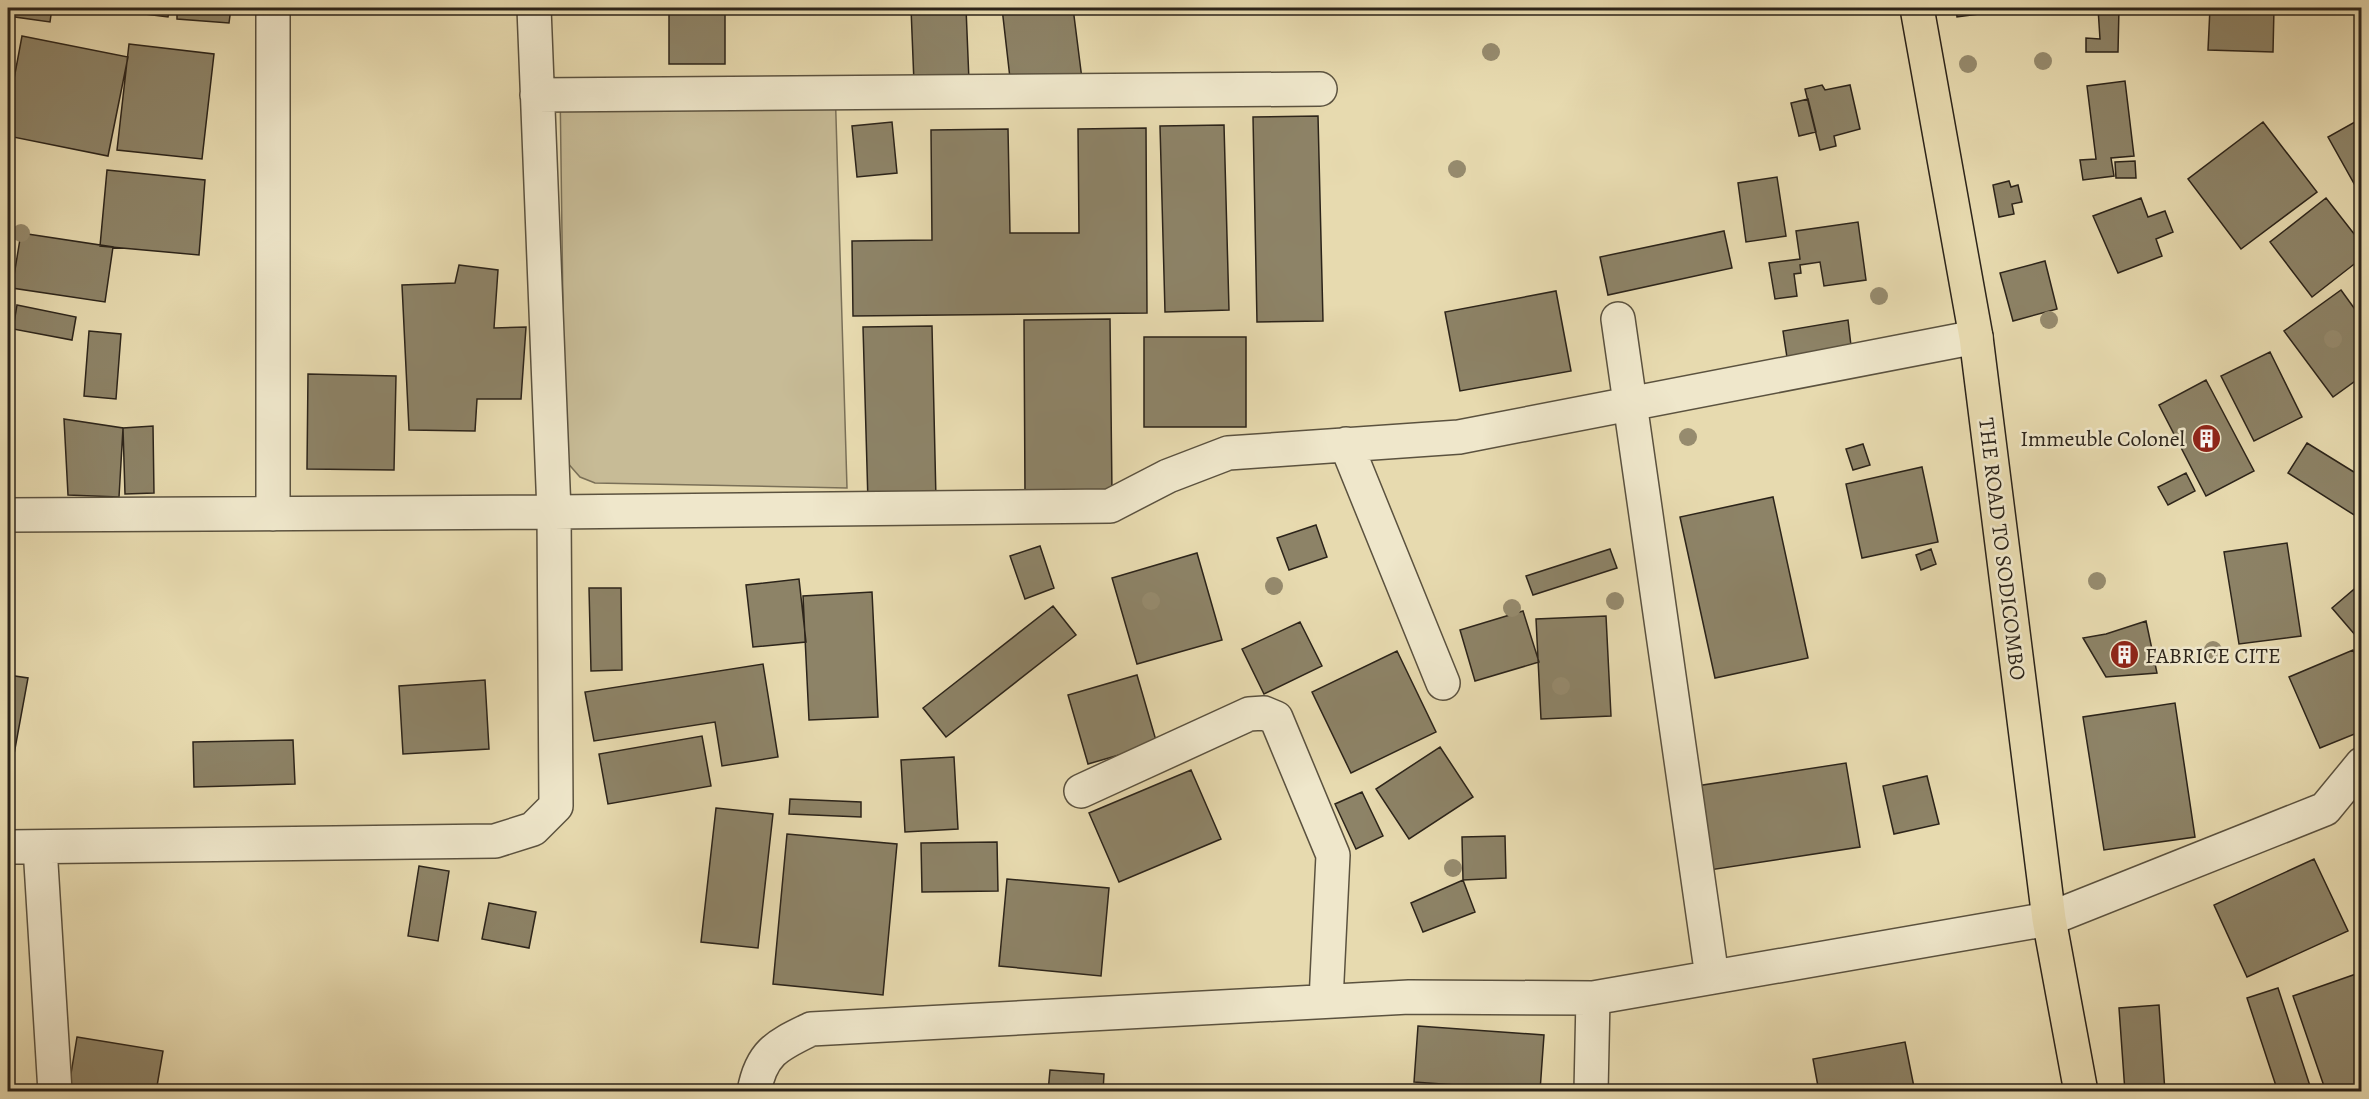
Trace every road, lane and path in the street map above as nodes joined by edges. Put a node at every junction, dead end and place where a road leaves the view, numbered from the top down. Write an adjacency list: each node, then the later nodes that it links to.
1 (273, 8): 11 (street)
2 (534, 8): 5 (street)
3 (1917, 8): 7 (main road, THE ROAD TO SODICOMBO)
4 (1320, 89): 5 (street)
5 (537, 95): 10 (street)
6 (1618, 319): 8 (street)
7 (1976, 337): 8 (street); 18 (main road, THE ROAD TO SODICOMBO)
8 (1629, 403): 9 (street); 19 (street)
9 (1346, 444): 10 (street); 13 (street)
10 (554, 512): 11 (street); 17 (street)
11 (273, 514): 12 (street)
12 (8, 515)
13 (1443, 683)
14 (2361, 764): 18 (street)
15 (1081, 791): 21 (street)
16 (8, 847): 17 (street)
17 (40, 847): 22 (street)
18 (2049, 920): 19 (street); 25 (main road, THE ROAD TO SODICOMBO)
19 (1712, 977): 20 (street)
20 (1593, 998): 21 (street); 24 (street)
21 (1326, 1001): 23 (street)
22 (55, 1092)
23 (754, 1092)
24 (1591, 1092)
25 (2081, 1092)

